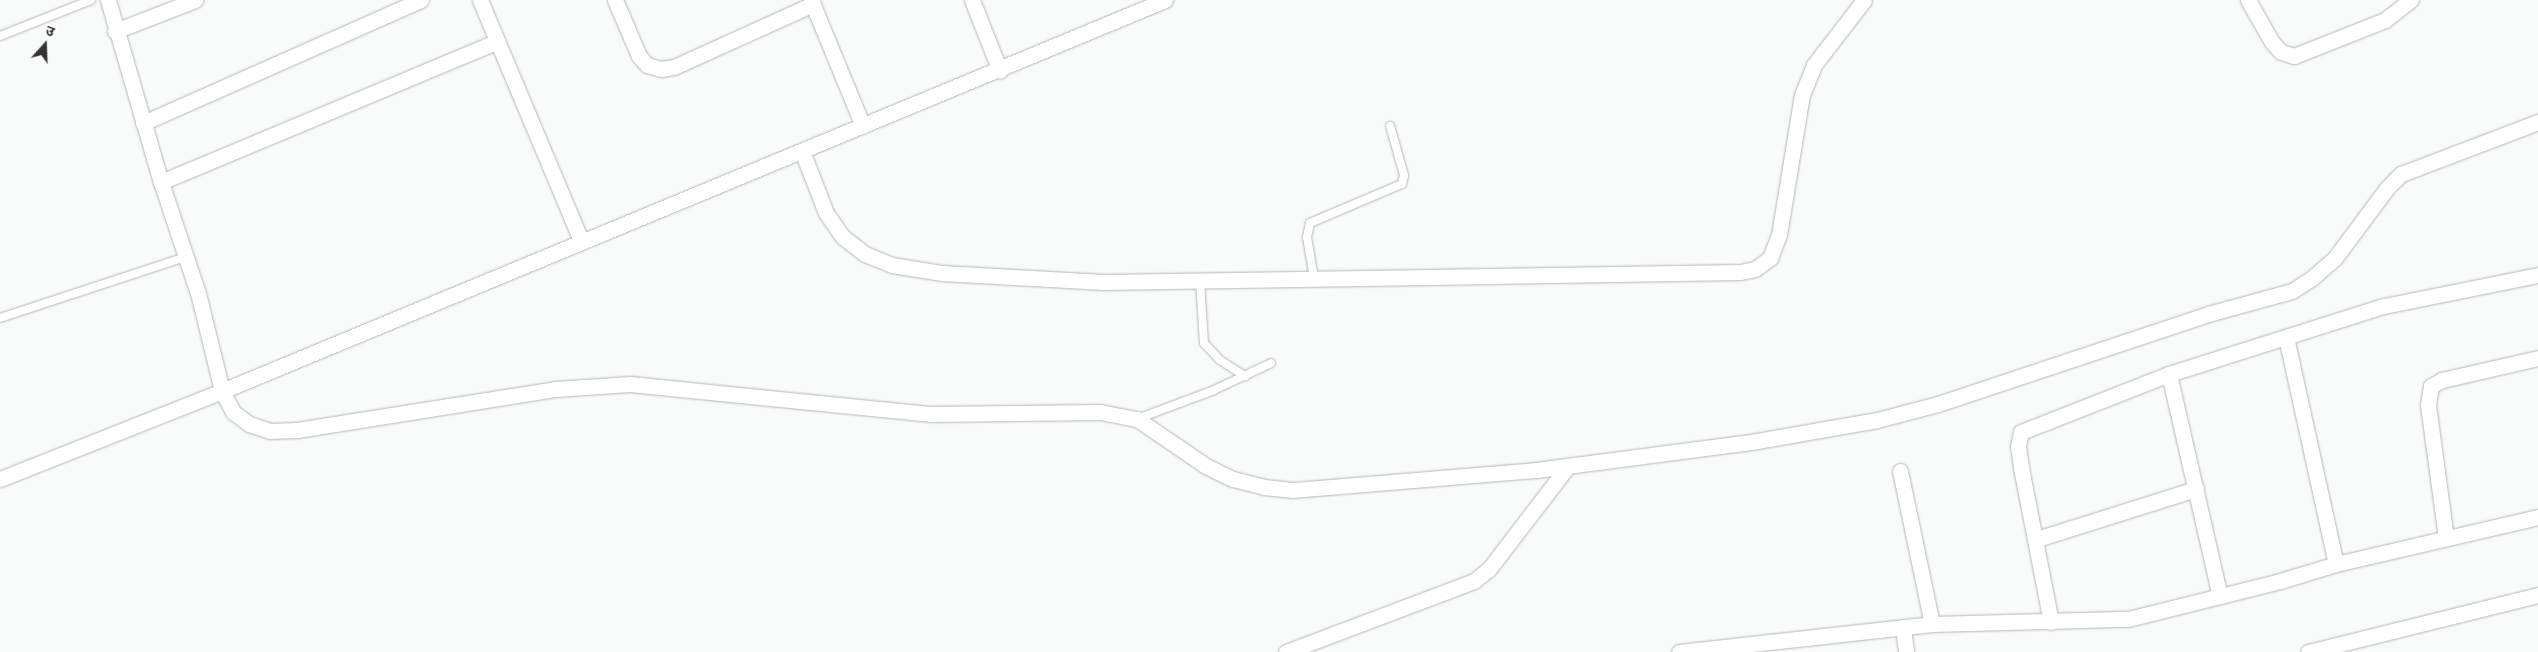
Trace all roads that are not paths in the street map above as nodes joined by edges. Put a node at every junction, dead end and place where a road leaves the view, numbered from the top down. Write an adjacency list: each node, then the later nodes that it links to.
1 (91, 0): 14 (lane)
2 (108, 0): 13 (street)
3 (195, 0): 13 (street)
4 (421, 0): 18 (street)
5 (480, 0): 15 (street)
6 (615, 0): 12 (street)
7 (972, 0): 16 (street)
8 (1165, 0): 16 (street)
9 (1864, 0): 26 (street)
10 (2248, 0): 11 (street)
11 (2411, 0)
12 (812, 2): 19 (street)
13 (116, 31): 18 (street)
14 (0, 36)
15 (496, 42): 22 (street); 23 (street)
16 (1000, 70): 19 (street)
17 (2538, 122): 36 (street)
18 (143, 123): 22 (street)
19 (863, 126): 21 (street)
20 (1390, 126): 26 (lane)
21 (802, 151): 23 (street); 27 (street)
22 (161, 182): 24 (street)
23 (581, 240): 34 (street)
24 (186, 257): 28 (lane); 34 (street)
25 (2538, 275): 29 (street)
26 (1314, 278): 27 (street)
27 (1200, 280): 33 (lane)
28 (0, 318)
29 (2286, 337): 32 (street); 43 (street)
30 (2538, 358): 41 (street)
31 (1272, 363): 33 (lane)
32 (2169, 374): 39 (street); 42 (street)
33 (1245, 376): 35 (lane)
34 (222, 391): 35 (street); 38 (street)
35 (1137, 419): 36 (street)
36 (1568, 466): 50 (street)
37 (1900, 471): 47 (street)
38 (0, 479)
39 (2196, 489): 42 (street); 45 (street)
40 (2538, 517): 41 (street)
41 (2446, 538): 43 (street)
42 (2037, 539): 46 (street)
43 (2336, 564): 45 (street)
44 (2538, 595): 52 (street)
45 (2220, 596): 46 (street)
46 (2051, 622): 47 (street)
47 (1932, 624): 48 (street)
48 (1903, 628): 49 (street); 51 (street)
49 (1906, 648)
50 (1286, 652)
51 (1679, 652)
52 (2308, 652)

